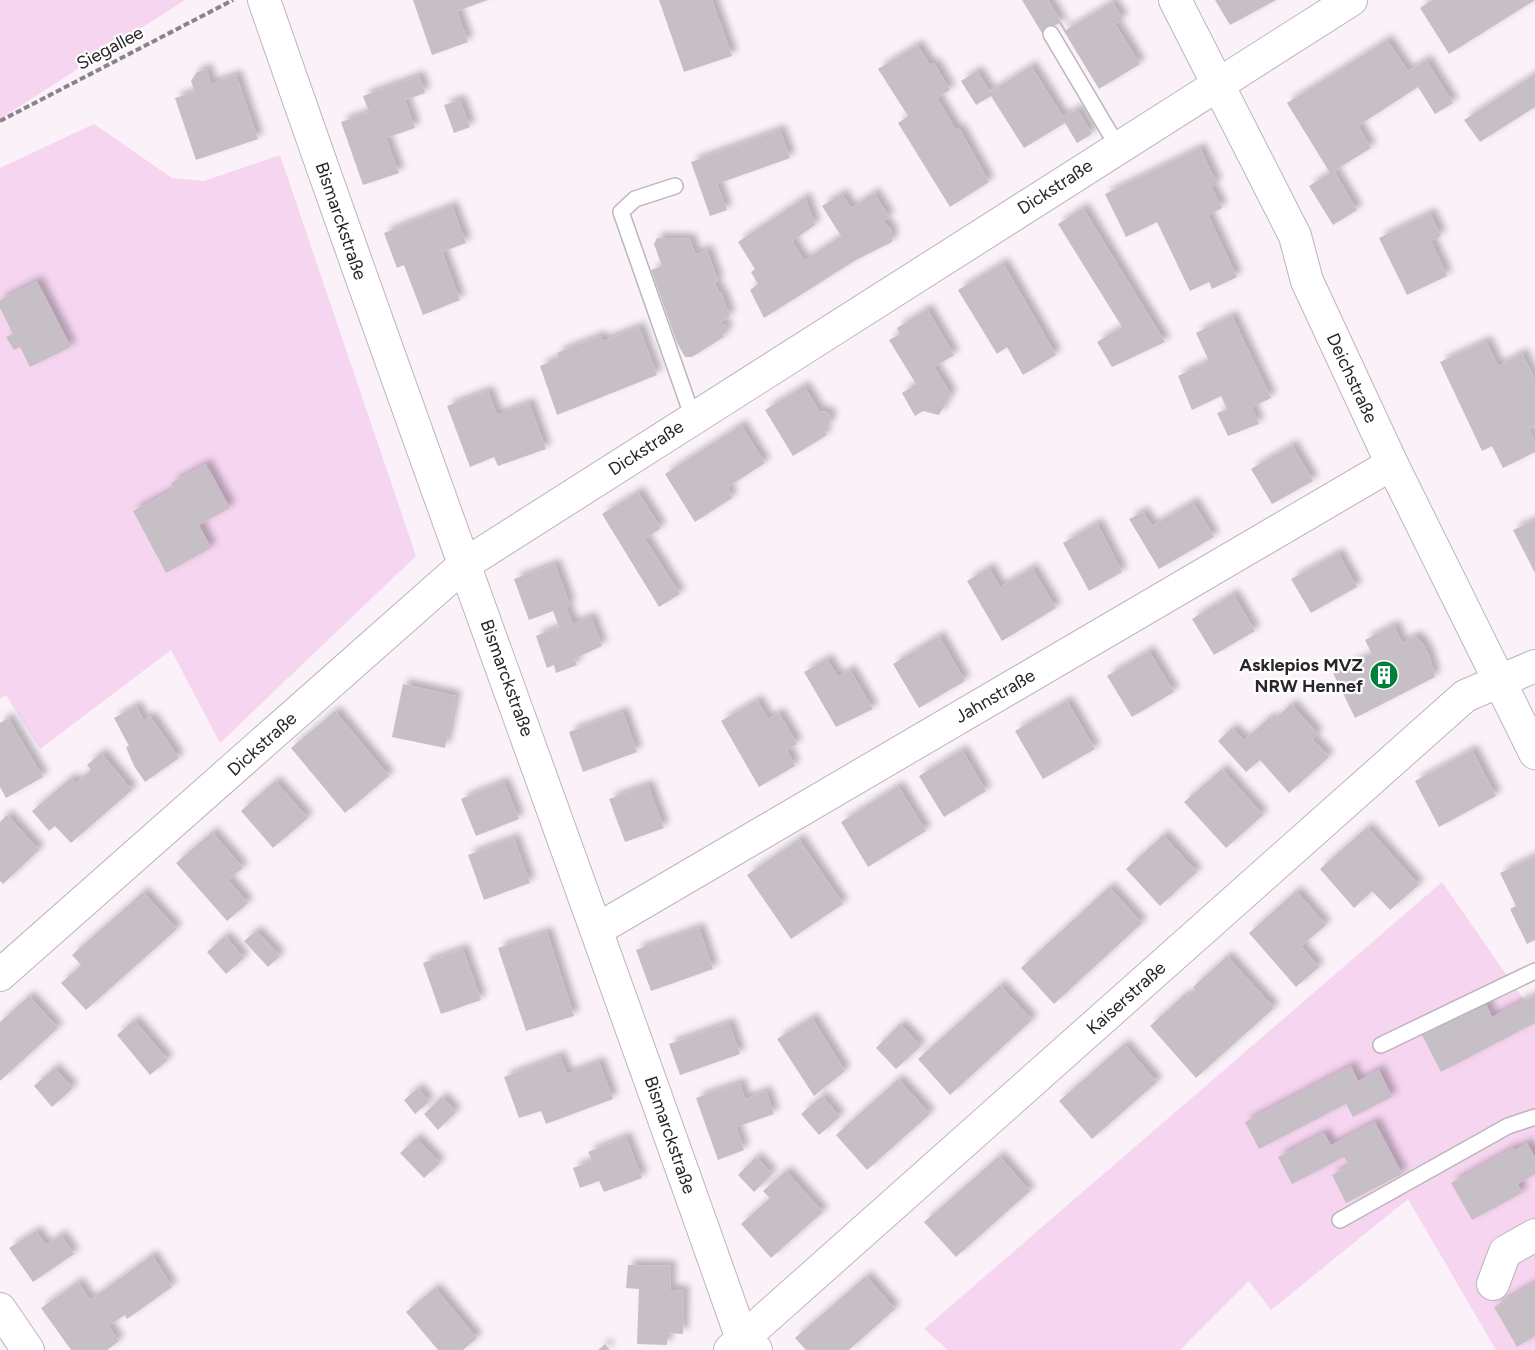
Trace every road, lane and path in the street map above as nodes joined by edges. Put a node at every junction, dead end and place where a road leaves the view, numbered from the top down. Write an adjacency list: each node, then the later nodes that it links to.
1 (234, 0): 7 (path, Siegallee)
2 (264, 0): 12 (street, Bismarckstraße)
3 (1175, 0): 6 (street, Deichstraße)
4 (1351, 0): 6 (street, Dickstraße)
5 (1051, 34): 8 (lane)
6 (1216, 84): 8 (street, Dickstraße); 11 (street, Deichstraße)
7 (0, 121)
8 (1118, 147): 10 (street, Dickstraße)
9 (675, 186): 10 (lane)
10 (693, 418): 12 (street, Dickstraße)
11 (1392, 464): 14 (street, Deichstraße); 16 (street, Jahnstraße)
12 (465, 564): 16 (street, Bismarckstraße); 17 (street, Dickstraße)
13 (1535, 666): 14 (street, Kaiserstraße)
14 (1500, 681): 15 (street, Deichstraße); 25 (street, Kaiserstraße)
15 (1535, 753)
16 (598, 929): 25 (street, Bismarckstraße)
17 (3, 966)
18 (1535, 971): 19 (lane)
19 (1381, 1045)
20 (1535, 1117): 21 (lane)
21 (1340, 1220)
22 (1535, 1235): 23 (street)
23 (1493, 1284)
24 (0, 1309): 26 (street)
25 (743, 1346)
26 (28, 1350)

